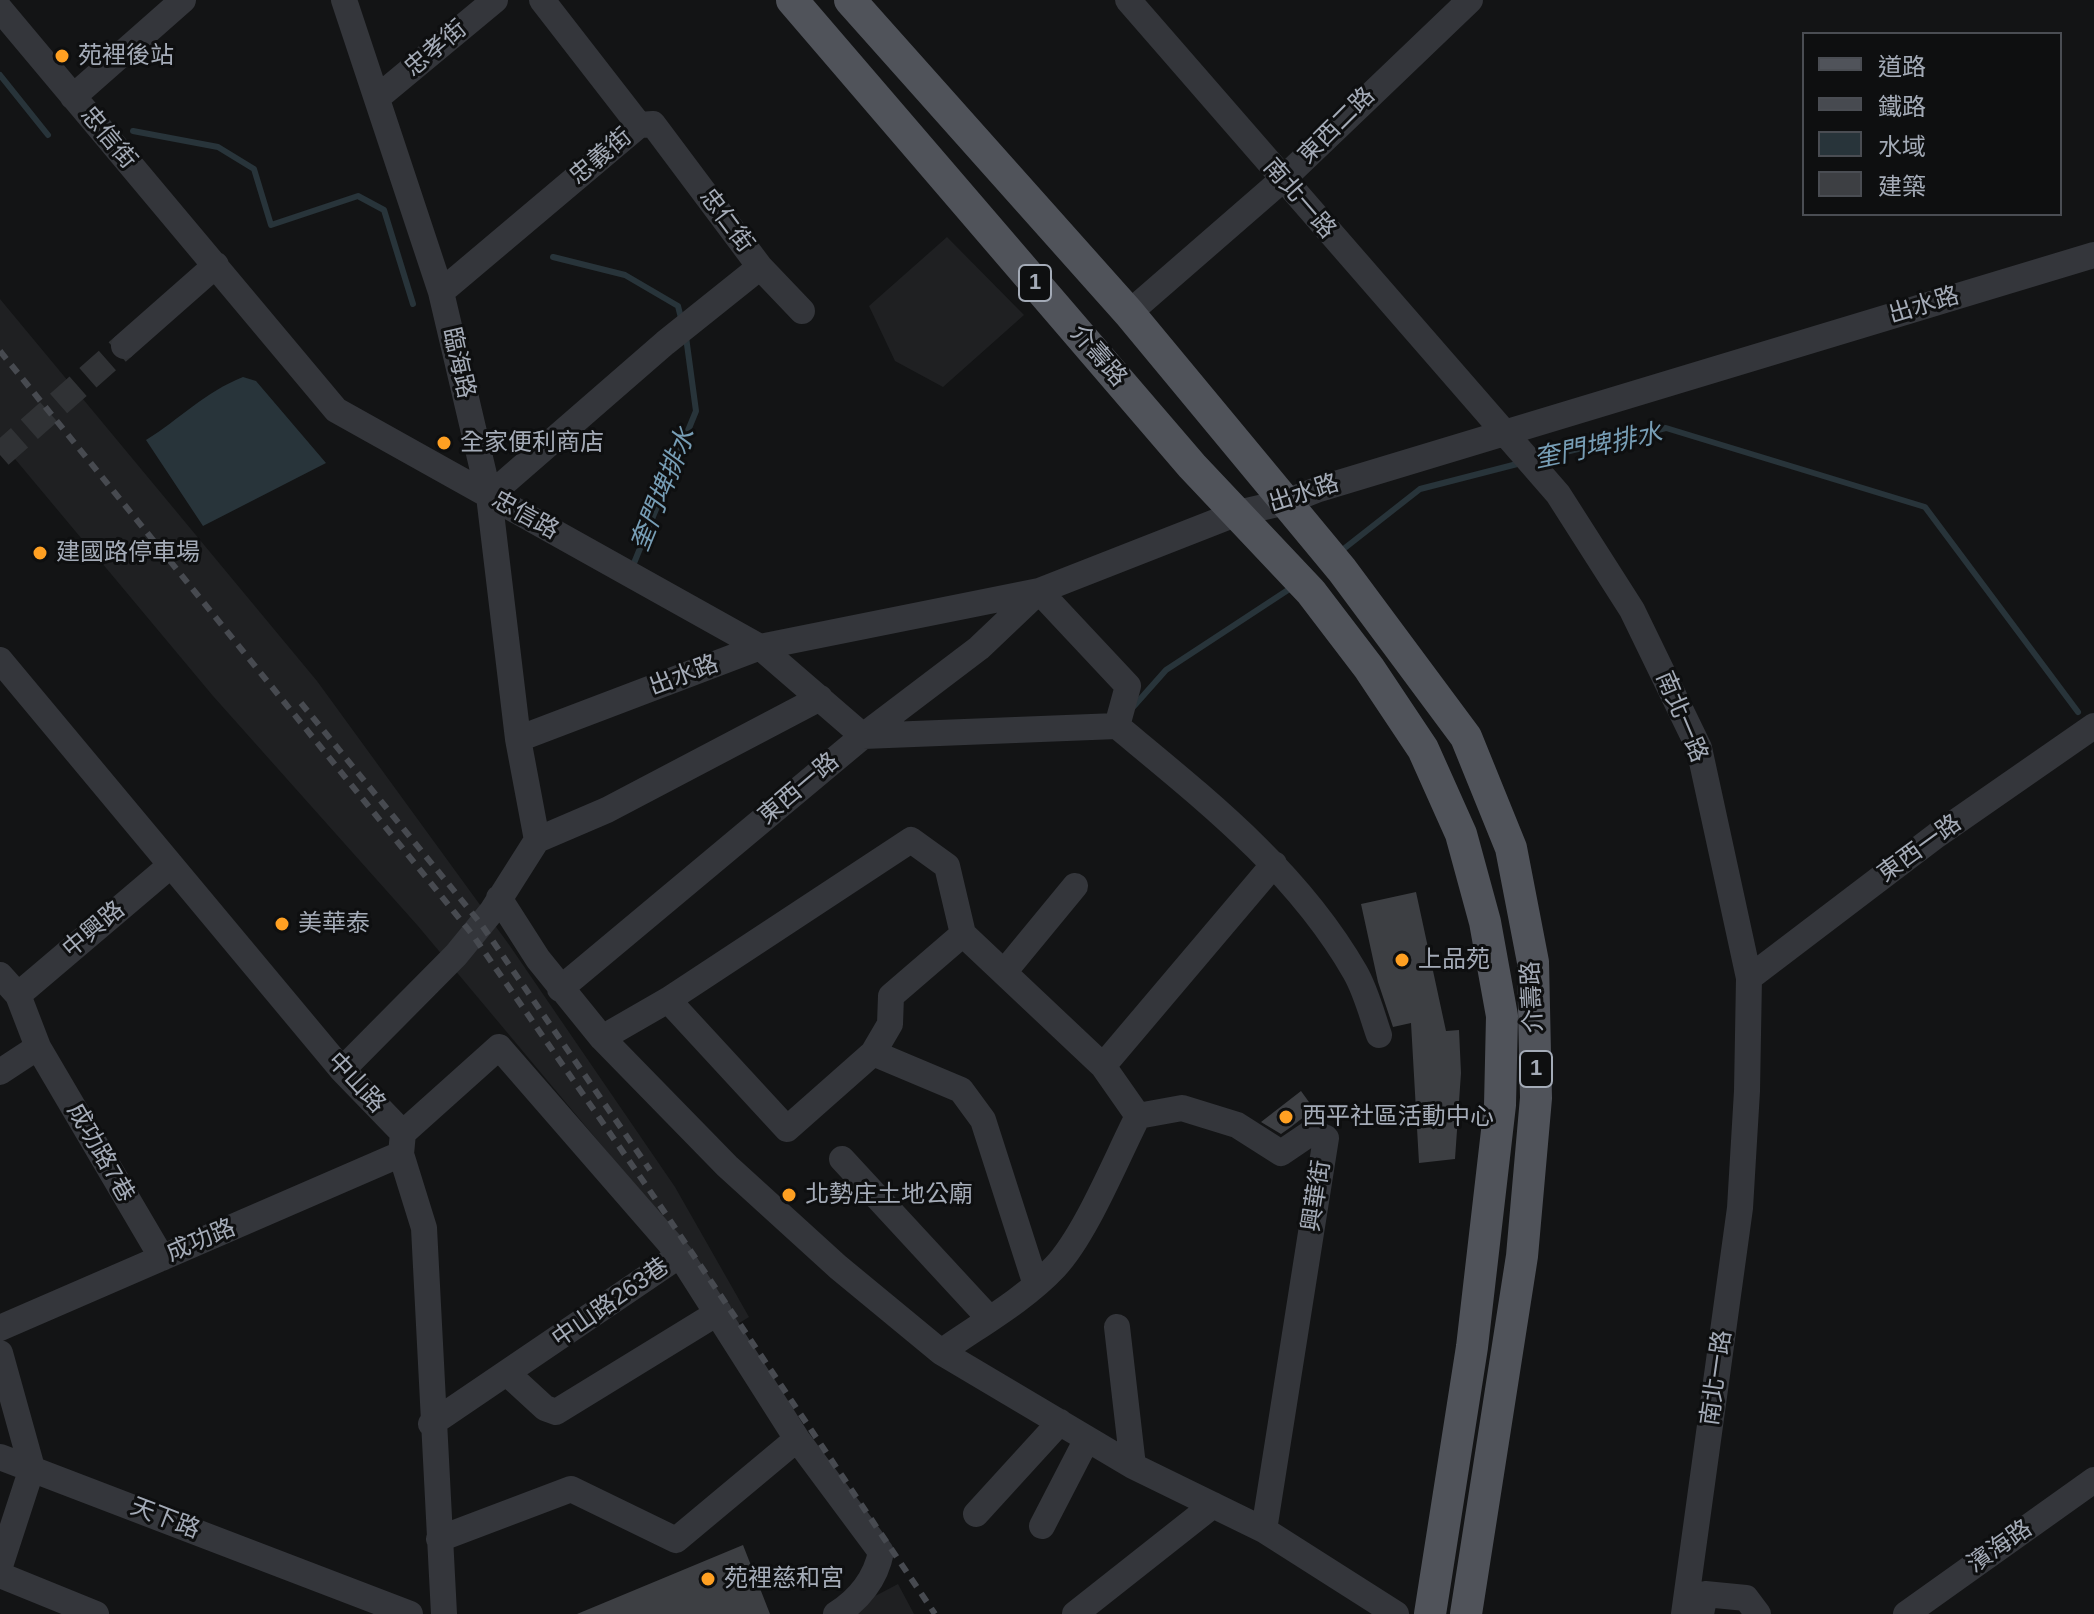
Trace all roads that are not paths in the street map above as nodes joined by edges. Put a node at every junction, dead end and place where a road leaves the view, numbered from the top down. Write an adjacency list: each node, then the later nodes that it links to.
1 (183, 0): 10 (street)
2 (344, 0): 11 (street, 臨海路)
3 (495, 0): 11 (street, 忠孝街)
4 (542, 0): 12 (street, 忠義街)
5 (792, 0): 24 (main road, 介壽路 / 1)
6 (850, 0): 19 (main road, 1)
7 (1128, 0): 13 (street, 南北一路)
8 (1470, 0): 13 (street, 東西二路)
9 (0, 9): 10 (street, 忠信街)
10 (73, 97): 15 (street, 忠信街)
11 (377, 98): 17 (street, 臨海路)
12 (639, 125): 16 (street, 忠仁街); 17 (street, 忠義街)
13 (1282, 180): 19 (street, 東西二路); 21 (street, 南北一路)
14 (2094, 255): 21 (street, 出水路)
15 (216, 265): 20 (street); 22 (street, 忠信路)
16 (760, 267): 18 (street); 22 (street, 忠仁街)
17 (441, 292): 22 (street, 臨海路)
18 (802, 311)
19 (1129, 313): 23 (main road, 1)
20 (124, 346)
21 (1510, 440): 23 (street, 出水路); 41 (street, 南北一路)
22 (489, 496): 26 (street, 忠信路); 32 (street, 臨海路)
23 (1286, 502): 24 (street, 出水路); 88 (main road, 介壽路 / 1)
24 (1238, 513): 25 (street, 出水路); 87 (main road, 介壽路 / 1)
25 (1039, 591): 26 (street, 出水路); 29 (street); 31 (street, 東西一路)
26 (760, 647): 28 (street, 忠信路); 32 (street, 出水路)
27 (0, 660): 35 (street, 中山路)
28 (820, 698): 31 (street, 忠信路); 33 (street)
29 (1117, 726): 31 (street); 34 (street)
30 (2094, 726): 41 (street, 東西一路)
31 (863, 736): 42 (street, 東西一路)
32 (518, 739): 33 (street, 臨海路)
33 (537, 840): 37 (street)
34 (1274, 864): 45 (street); 50 (street)
35 (171, 865): 43 (street, 中興路); 51 (street, 中山路)
36 (1075, 886): 39 (street)
37 (499, 898): 42 (street); 51 (street)
38 (963, 934): 39 (street); 44 (street); 49 (street)
39 (1005, 971): 50 (street)
40 (0, 975): 43 (street, 成功路7巷)
41 (1749, 978): 89 (street, 南北一路)
42 (560, 989): 46 (street)
43 (18, 995): 47 (street, 成功路7巷)
44 (668, 1000): 46 (street); 49 (street)
45 (1379, 1035)
46 (602, 1038): 63 (street)
47 (38, 1047): 52 (street); 57 (street, 成功路7巷)
48 (499, 1047): 54 (street, 成功路); 56 (street, 中山路263巷)
49 (873, 1053): 58 (street)
50 (1103, 1066): 53 (street)
51 (342, 1070): 54 (street, 中山路)
52 (0, 1072)
53 (1138, 1116): 58 (street); 77 (street, 興華街)
54 (402, 1144): 57 (street, 成功路); 67 (street, 中山路)
55 (842, 1159): 60 (street)
56 (680, 1255): 59 (street); 65 (street, 中山路263巷)
57 (162, 1258): 62 (street, 成功路)
58 (1036, 1285): 60 (street)
59 (719, 1312): 65 (street); 68 (street)
60 (989, 1318): 63 (street)
61 (1117, 1327): 71 (street)
62 (0, 1328)
63 (941, 1352): 66 (street)
64 (0, 1353): 72 (street)
65 (508, 1374): 67 (street, 中山路263巷)
66 (1060, 1422): 69 (street); 75 (street)
67 (431, 1424): 78 (street, 中山路)
68 (797, 1439): 78 (street); 85 (street)
69 (1087, 1439): 71 (street); 76 (street)
70 (0, 1457): 72 (street, 天下路)
71 (1133, 1466): 74 (street)
72 (32, 1468): 79 (street); 83 (street, 天下路)
73 (2094, 1480): 92 (street, 濱海路)
74 (1213, 1505): 77 (street); 86 (street)
75 (976, 1514)
76 (1042, 1526)
77 (1264, 1530): 81 (street)
78 (439, 1539): 84 (street, 中山路)
79 (0, 1566)
80 (0, 1575): 82 (street)
81 (1383, 1610)
82 (96, 1614)
83 (410, 1614)
84 (444, 1614)
85 (836, 1614)
86 (1075, 1614)
87 (1430, 1614)
88 (1466, 1614)
89 (1684, 1614)
90 (1701, 1614): 91 (street)
91 (1758, 1614)
92 (1906, 1614)

